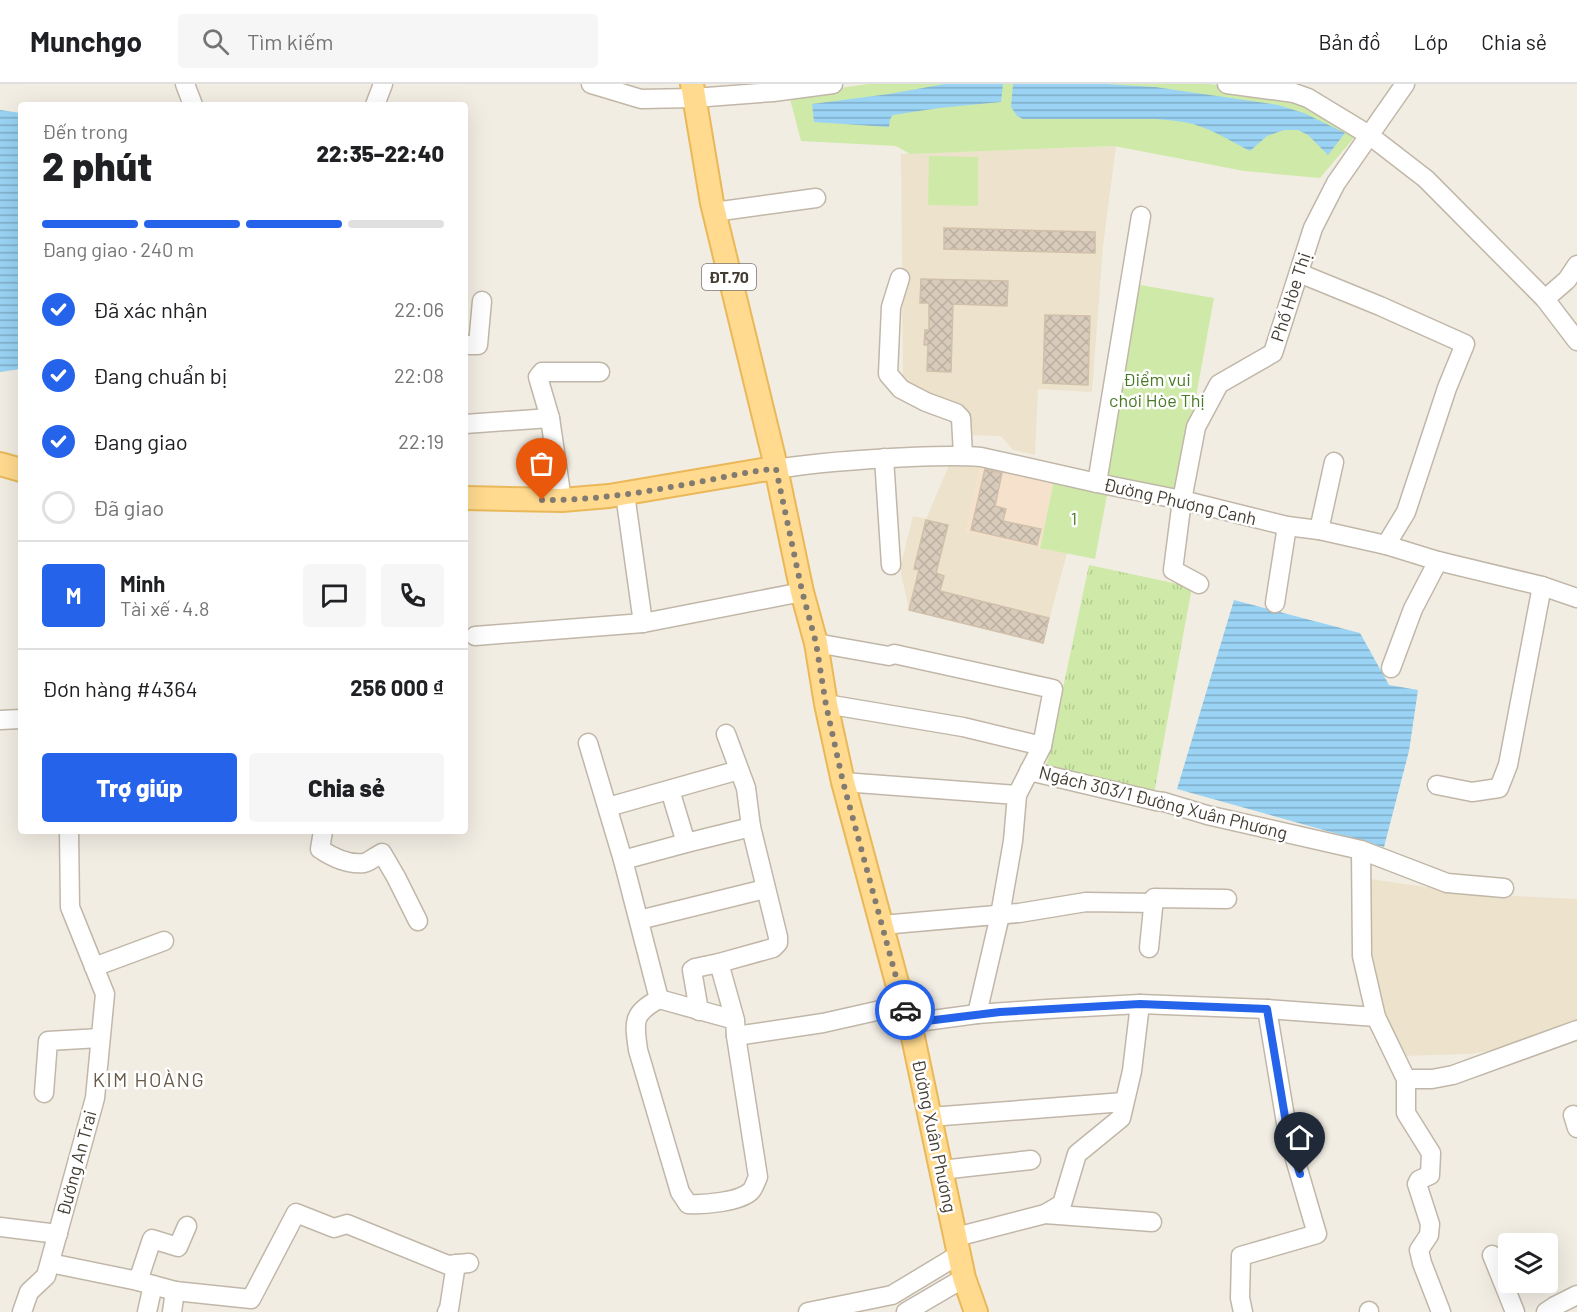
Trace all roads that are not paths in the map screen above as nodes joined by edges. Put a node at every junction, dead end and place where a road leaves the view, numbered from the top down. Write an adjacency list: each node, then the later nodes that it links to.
1 (185, 84): 9 (street)
2 (383, 84): 10 (street)
3 (591, 84): 7 (street)
4 (832, 84): 7 (street)
5 (1227, 84): 8 (street)
6 (1405, 84): 11 (street, Phố Hòe Thị)
7 (693, 91): 13 (main road, Đường Xuân Phương / ĐT.70)
8 (1311, 91): 11 (street)
9 (192, 102)
10 (376, 102)
11 (1369, 135): 16 (street, Phố Hòe Thị); 18 (street)
12 (816, 198): 13 (street)
13 (714, 212): 30 (main road, Đường Xuân Phương / ĐT.70)
14 (1141, 216): 31 (street)
15 (1577, 265): 18 (street)
16 (1299, 273): 35 (street, Phố Hòe Thị); 38 (street)
17 (900, 278): 25 (street)
18 (1545, 299): 20 (street)
19 (482, 301): 21 (street)
20 (1577, 341)
21 (468, 345)
22 (600, 372): 23 (street)
23 (550, 418): 24 (street); 34 (street)
24 (468, 424)
25 (963, 455): 26 (street, Đường Phương Canh); 31 (street, Đường Phương Canh)
26 (884, 458): 30 (street, Đường Phương Canh); 40 (street)
27 (1334, 462): 37 (street)
28 (0, 464): 29 (main road)
29 (18, 469)
30 (776, 469): 32 (main road); 43 (main road, Đường Xuân Phương / ĐT.70)
31 (1097, 483): 35 (street, Đường Phương Canh)
32 (625, 494): 34 (main road); 46 (street)
33 (468, 498): 34 (main road)
34 (562, 500)
35 (1182, 500): 36 (street, Đường Phương Canh); 41 (street, Phố Hòe Thị)
36 (1287, 526): 37 (street, Đường Phương Canh); 45 (street)
37 (1319, 530): 38 (street, Đường Phương Canh)
38 (1386, 545): 39 (street, Đường Phương Canh)
39 (1438, 561): 42 (street, Đường Phương Canh); 49 (street)
40 (891, 565)
41 (1199, 584)
42 (1542, 586): 44 (street, Đường Phương Canh); 59 (street)
43 (802, 591): 46 (street); 48 (main road, Đường Xuân Phương / ĐT.70)
44 (1577, 598)
45 (1275, 603)
46 (643, 623): 47 (street)
47 (476, 636)
48 (816, 643): 50 (main road, Đường Xuân Phương / ĐT.70); 55 (street)
49 (1391, 668)
50 (826, 705): 55 (street); 58 (main road, Đường Xuân Phương / ĐT.70)
51 (0, 720): 52 (street)
52 (18, 720)
53 (726, 734): 56 (street)
54 (588, 743): 62 (street)
55 (1042, 746): 57 (street)
56 (740, 770): 60 (street); 63 (street)
57 (1029, 771): 61 (street, Ngách 303/1 Đường Xuân Phương); 67 (street, Ngách 303/1 Đường Xuân Phương)
58 (843, 782): 61 (street); 76 (main road, Đường Xuân Phương / ĐT.70)
59 (1437, 785)
60 (670, 790): 62 (street); 66 (street)
61 (1017, 795): 73 (street, Ngách 303/1 Đường Xuân Phương)
62 (608, 807): 68 (street)
63 (750, 827): 66 (street); 70 (street)
64 (69, 834): 80 (street, Đường An Trai)
65 (322, 834): 75 (street)
66 (686, 843): 68 (street)
67 (1361, 850): 69 (street, Ngách 303/1 Đường Xuân Phương); 87 (street)
68 (623, 861): 74 (street)
69 (1504, 888)
70 (765, 889): 74 (street); 79 (street)
71 (1227, 899): 72 (street)
72 (1153, 903): 73 (street); 78 (street)
73 (1000, 915): 76 (street); 86 (street, Ngách 303/1 Đường Xuân Phương)
74 (639, 920): 81 (street)
75 (418, 921)
76 (882, 925): 85 (main road, Đường Xuân Phương / ĐT.70)
77 (164, 941): 80 (street)
78 (1149, 948)
79 (719, 963): 84 (street); 88 (street)
80 (94, 967): 90 (street, Đường An Trai)
81 (659, 999): 84 (street); 88 (street)
82 (1140, 1004): 83 (street); 86 (street); 93 (street)
83 (1267, 1009): 87 (street); 116 (street)
84 (699, 1011): 88 (street)
85 (907, 1014): 86 (street); 88 (street); 94 (main road, Đường Xuân Phương / ĐT.70)
86 (977, 1014)
87 (1376, 1017): 91 (street)
88 (736, 1028)
89 (1577, 1030): 91 (street)
90 (100, 1038): 92 (street); 101 (street, Đường An Trai)
91 (1406, 1079): 117 (street)
92 (44, 1093)
93 (1124, 1102): 94 (street); 97 (street)
94 (930, 1118): 96 (main road, Đường Xuân Phương / ĐT.70)
95 (1031, 1160): 96 (street)
96 (941, 1170): 102 (main road, Đường Xuân Phương / ĐT.70)
97 (1045, 1214): 98 (street); 102 (street)
98 (1152, 1222)
99 (187, 1226): 106 (street)
100 (0, 1227): 101 (street)
101 (58, 1234): 104 (street, Đường An Trai)
102 (958, 1245): 105 (main road, Đường Xuân Phương / ĐT.70); 113 (street)
103 (1492, 1255): 118 (street)
104 (50, 1263): 106 (street); 109 (street, Đường An Trai)
105 (964, 1278): 114 (street); 115 (main road, Đường Xuân Phương / ĐT.70)
106 (146, 1283): 107 (street); 110 (street)
107 (175, 1291): 111 (street); 112 (street)
108 (1577, 1295): 119 (street)
109 (22, 1312)
110 (147, 1312)
111 (172, 1312)
112 (447, 1312)
113 (808, 1312)
114 (906, 1312)
115 (976, 1312)
116 (1243, 1312)
117 (1441, 1312)
118 (1515, 1312)
119 (1546, 1312)

